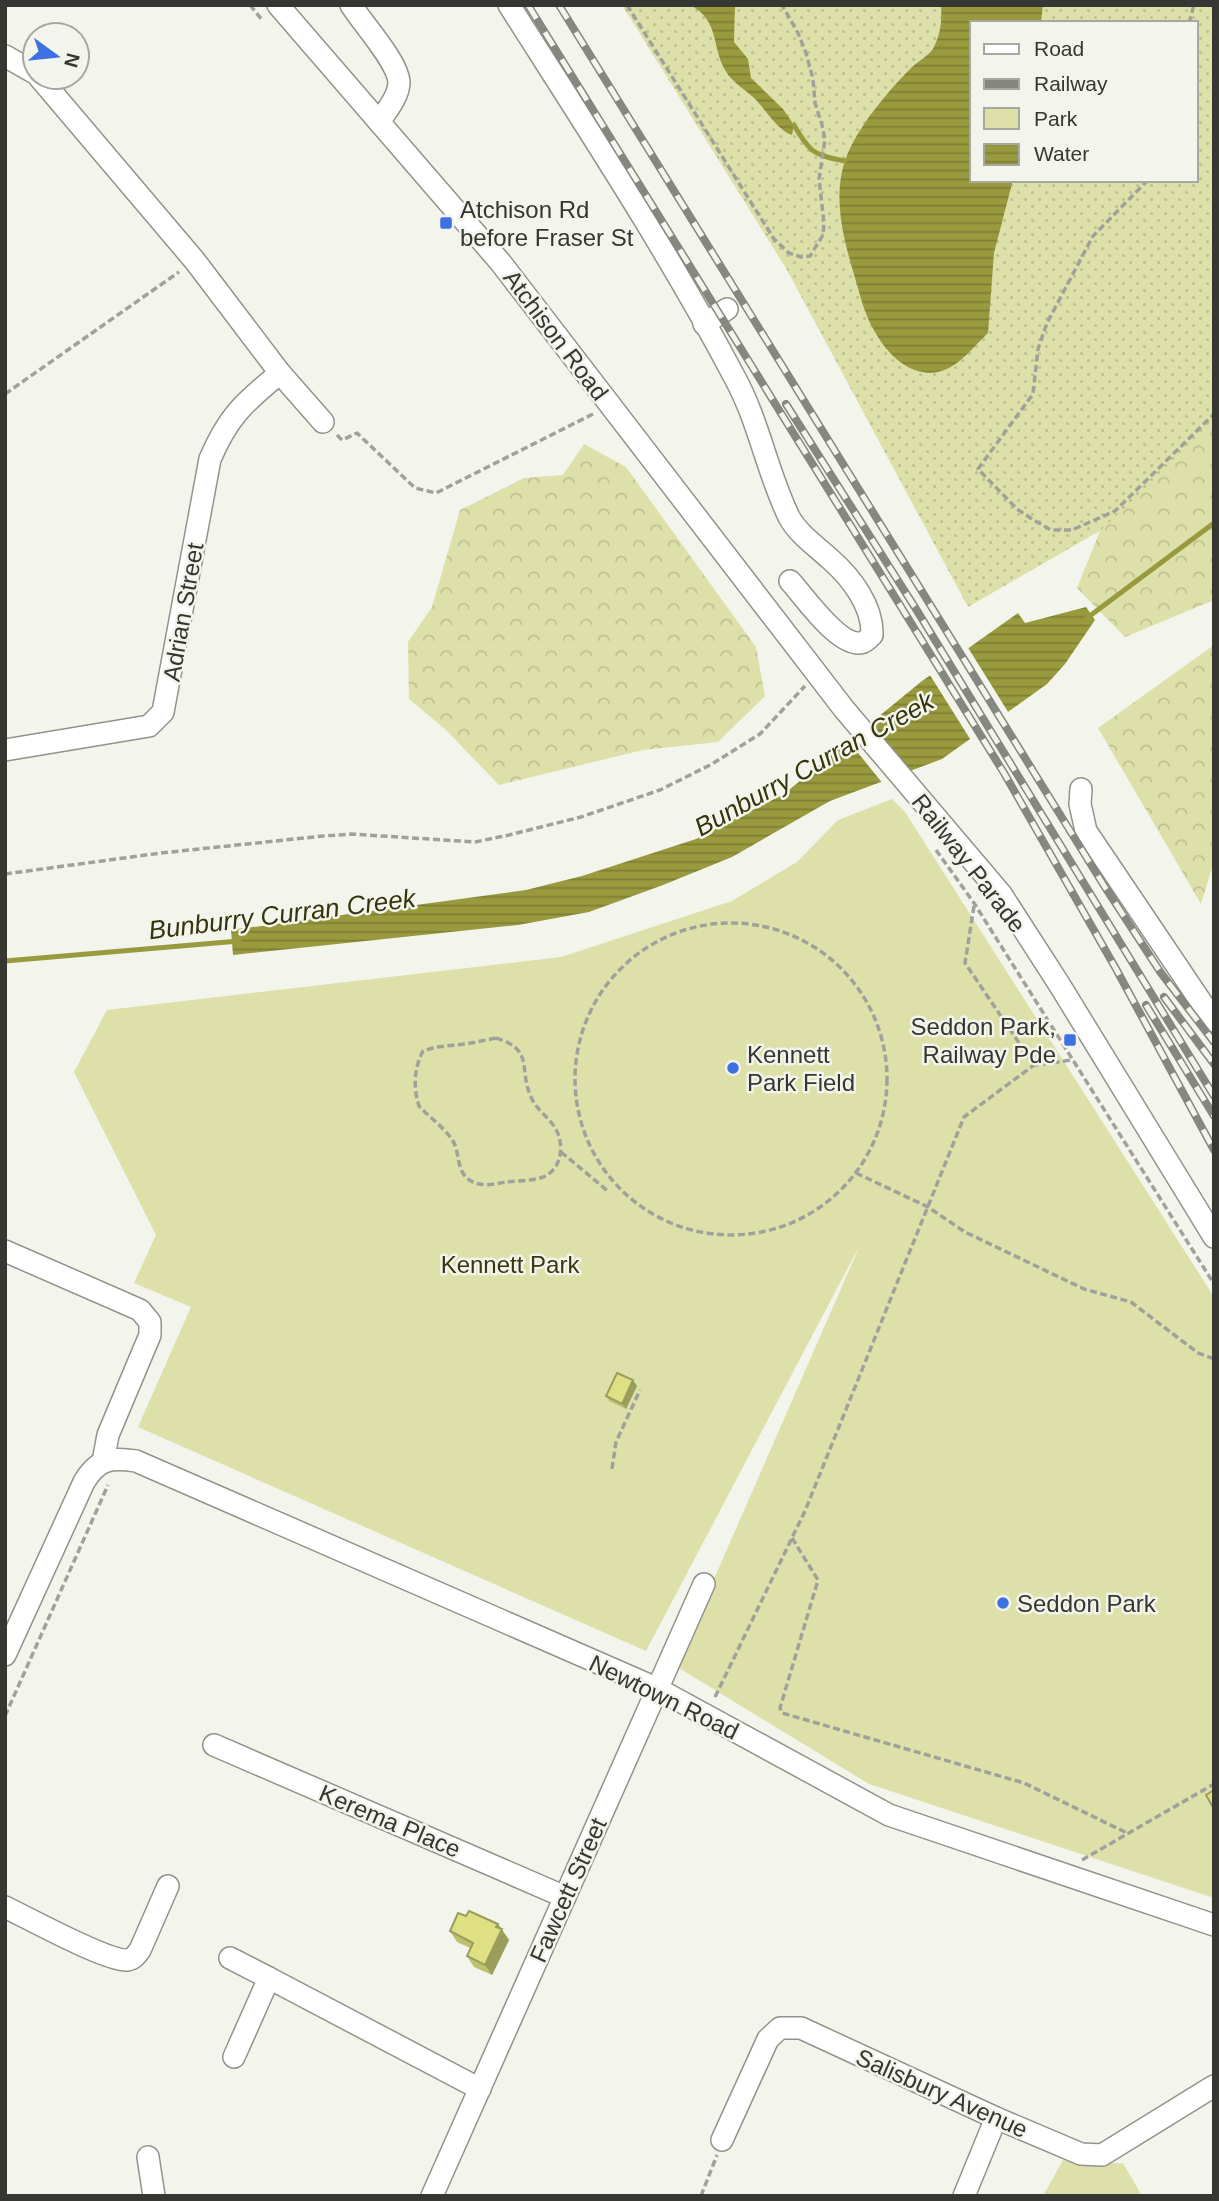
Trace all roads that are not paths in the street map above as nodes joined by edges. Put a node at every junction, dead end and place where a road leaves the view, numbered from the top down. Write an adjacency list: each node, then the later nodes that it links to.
1 (278, 5): 7 (street, Atchison Road)
2 (351, 5): 7 (street)
3 (509, 5): 9 (street)
4 (5, 56): 5 (street)
5 (21, 65)
6 (51, 91): 10 (street)
7 (380, 122): 14 (street, Atchison Road)
8 (727, 309): 9 (street)
9 (704, 324): 13 (street)
10 (280, 373): 11 (street); 15 (street, Adrian Street)
11 (323, 422)
12 (790, 581): 13 (street)
13 (821, 616): 14 (street)
14 (795, 644): 18 (street, Railway Parade)
15 (5, 750)
16 (1081, 789): 17 (street)
17 (1214, 1021)
18 (1214, 1237)
19 (5, 1251): 20 (street)
20 (110, 1468): 22 (street); 23 (street, Newtown Road)
21 (704, 1584): 23 (street, Fawcett Street)
22 (5, 1655)
23 (656, 1688): 26 (street, Fawcett Street); 28 (street, Newtown Road)
24 (214, 1745): 26 (street, Kerema Place)
25 (168, 1886): 27 (street)
26 (565, 1897): 33 (street, Fawcett Street)
27 (5, 1907)
28 (1214, 1925)
29 (230, 1958): 30 (street)
30 (269, 1978): 31 (street); 33 (street)
31 (234, 2057)
32 (1214, 2087): 34 (street, Salisbury Avenue)
33 (480, 2089): 38 (street, Fawcett Street)
34 (996, 2118): 35 (street, Salisbury Avenue); 39 (street)
35 (722, 2140)
36 (148, 2157): 37 (street)
37 (154, 2196)
38 (432, 2196)
39 (964, 2196)

